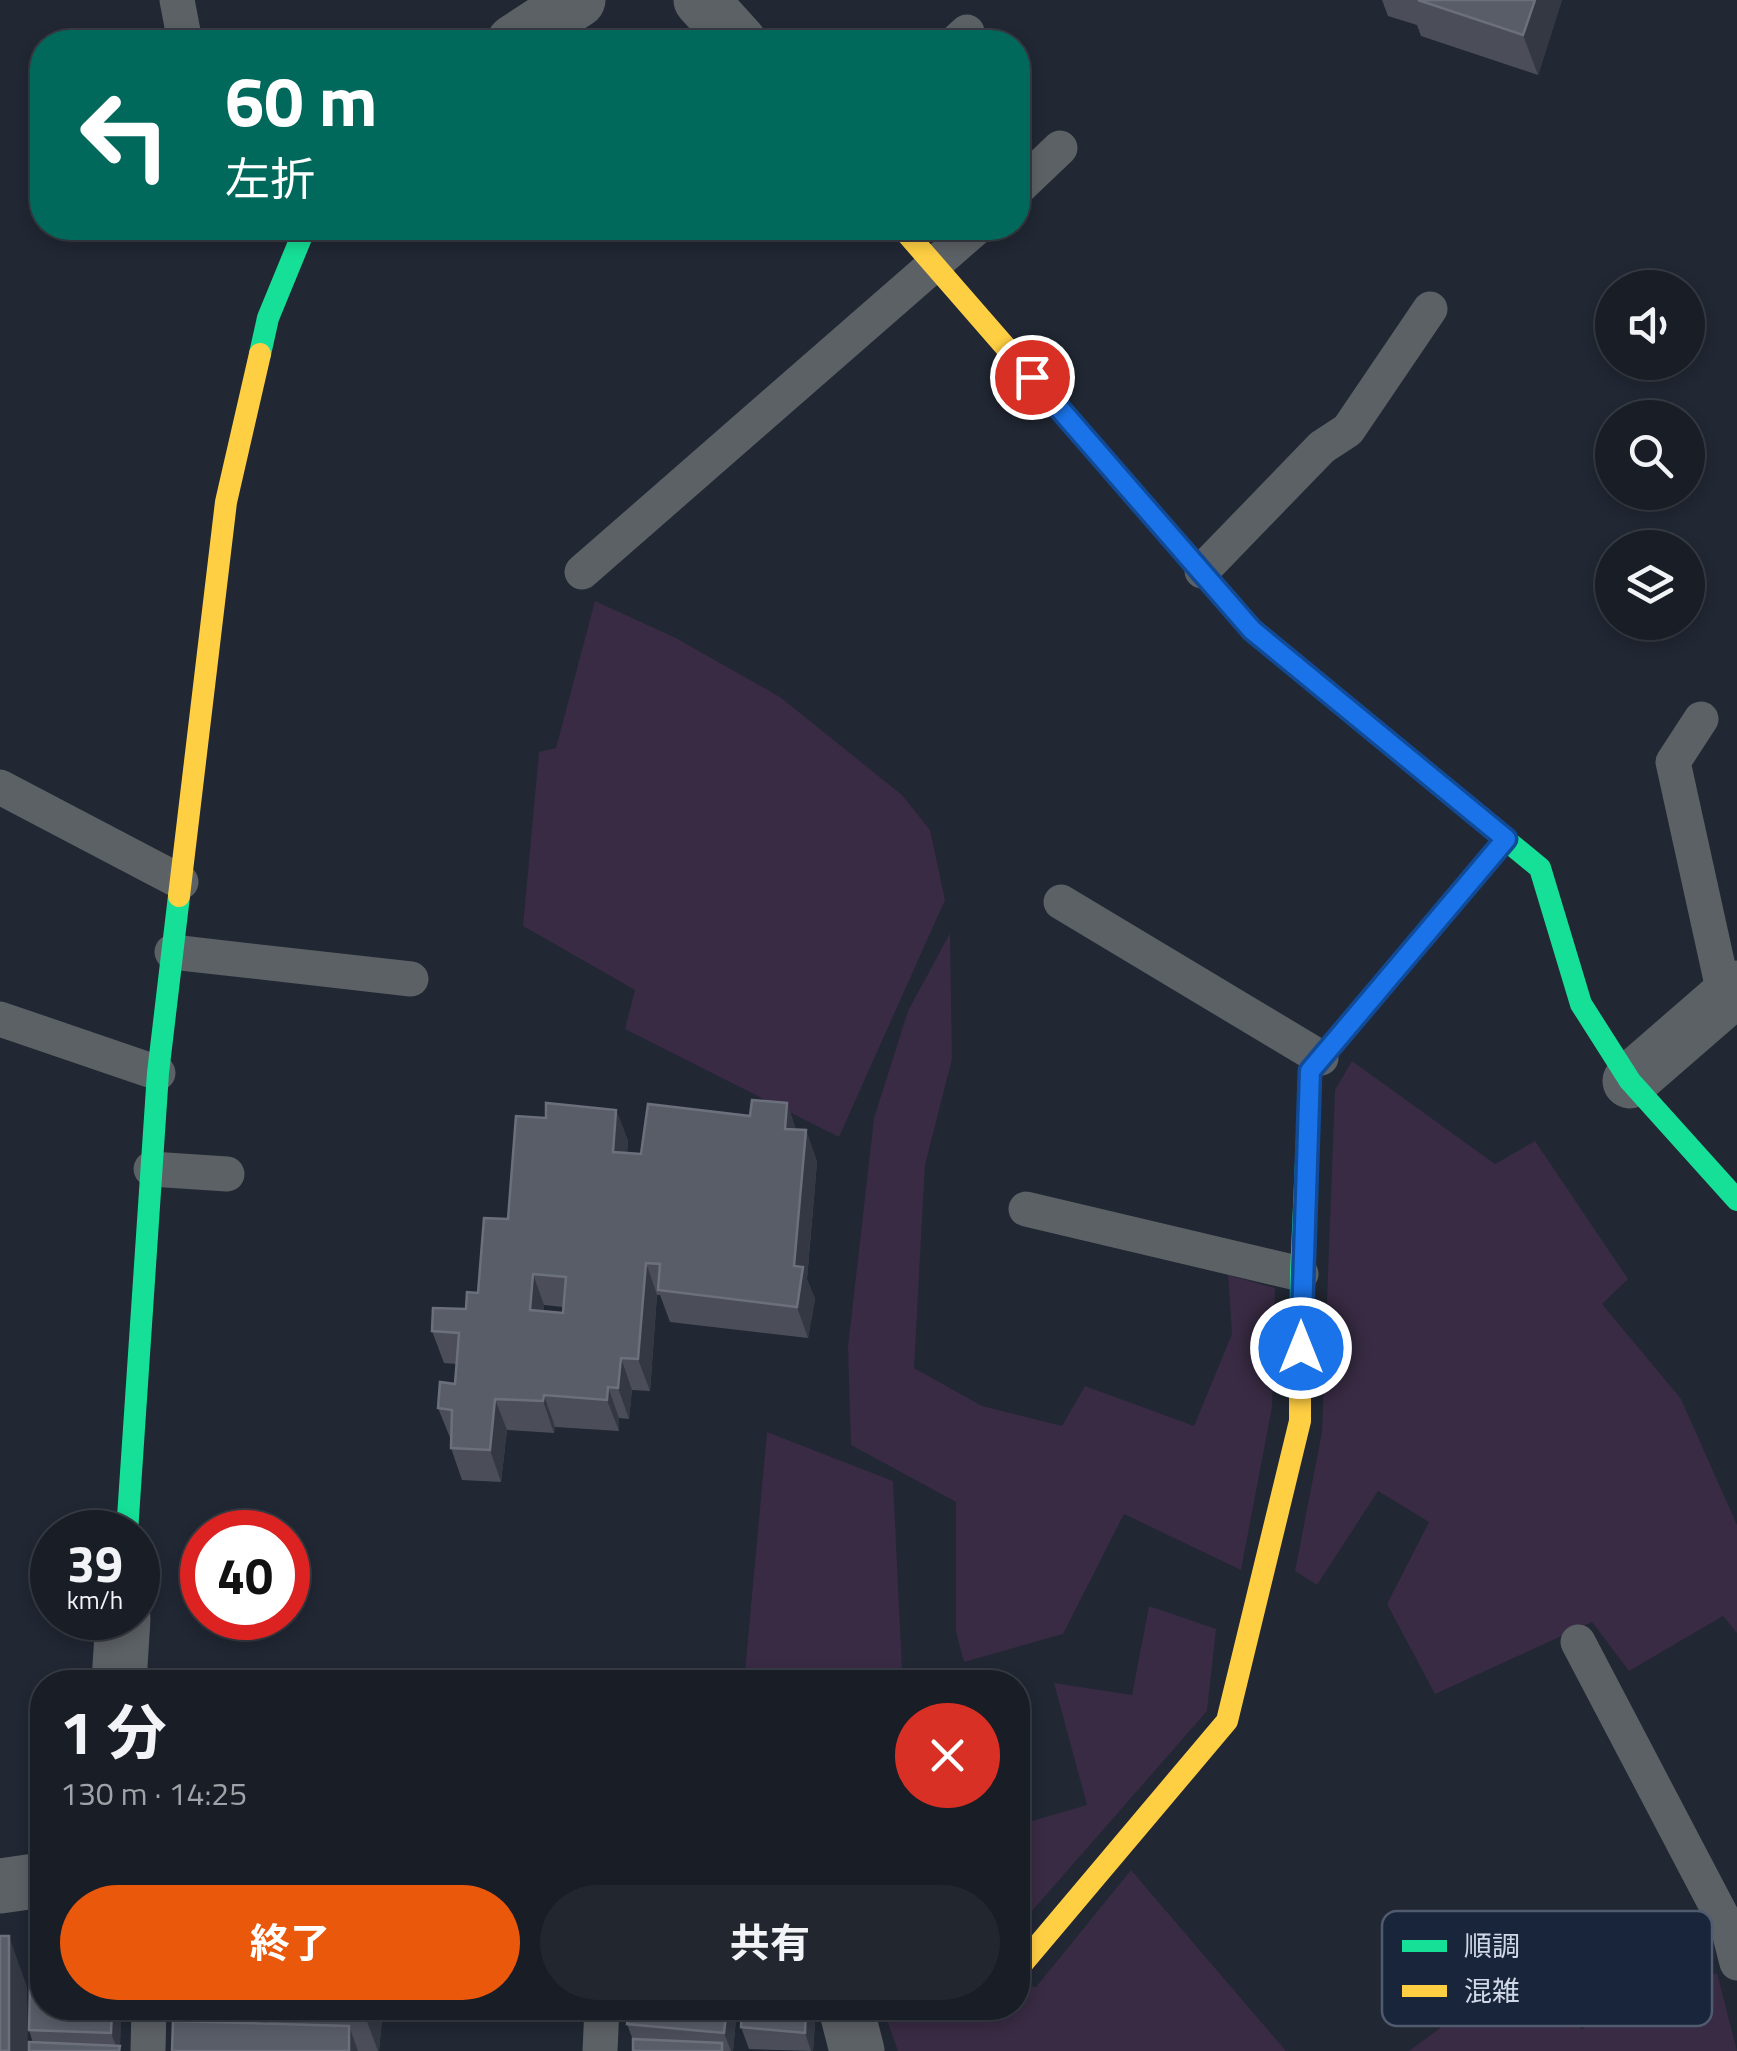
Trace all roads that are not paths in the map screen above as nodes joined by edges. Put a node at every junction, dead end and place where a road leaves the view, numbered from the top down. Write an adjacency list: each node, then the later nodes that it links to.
1 (177, 0): 4 (lane)
2 (578, 0): 5 (street)
3 (701, 0): 6 (street)
4 (182, 30)
5 (532, 30)
6 (727, 30)
7 (1060, 148): 8 (lane)
8 (1030, 177)
9 (300, 240): 19 (street)
10 (913, 240): 12 (street)
11 (963, 240): 12 (lane)
12 (936, 266): 14 (street); 15 (lane)
13 (1430, 309): 14 (lane)
14 (1202, 571): 18 (street)
15 (582, 572)
16 (1702, 720): 23 (lane)
17 (0, 788): 19 (lane)
18 (1506, 839): 25 (street); 27 (street)
19 (181, 882): 21 (street)
20 (1061, 902): 25 (lane)
21 (172, 952): 22 (lane); 26 (street)
22 (411, 980)
23 (1731, 993): 27 (street)
24 (0, 1019): 26 (lane)
25 (1321, 1058): 32 (street)
26 (158, 1074): 28 (street)
27 (1630, 1081): 30 (street)
28 (150, 1170): 29 (lane); 33 (street)
29 (227, 1174)
30 (1737, 1200)
31 (1026, 1209): 32 (lane)
32 (1301, 1274): 39 (street)
33 (128, 1510)
34 (121, 1640): 36 (street)
35 (1578, 1642): 40 (lane)
36 (120, 1670)
37 (30, 1882): 38 (street)
38 (0, 1886)
39 (1030, 1954)
40 (1737, 1963)
41 (149, 2020): 44 (lane)
42 (601, 2020): 45 (lane)
43 (849, 2020): 46 (street)
44 (148, 2051)
45 (600, 2051)
46 (857, 2051)

